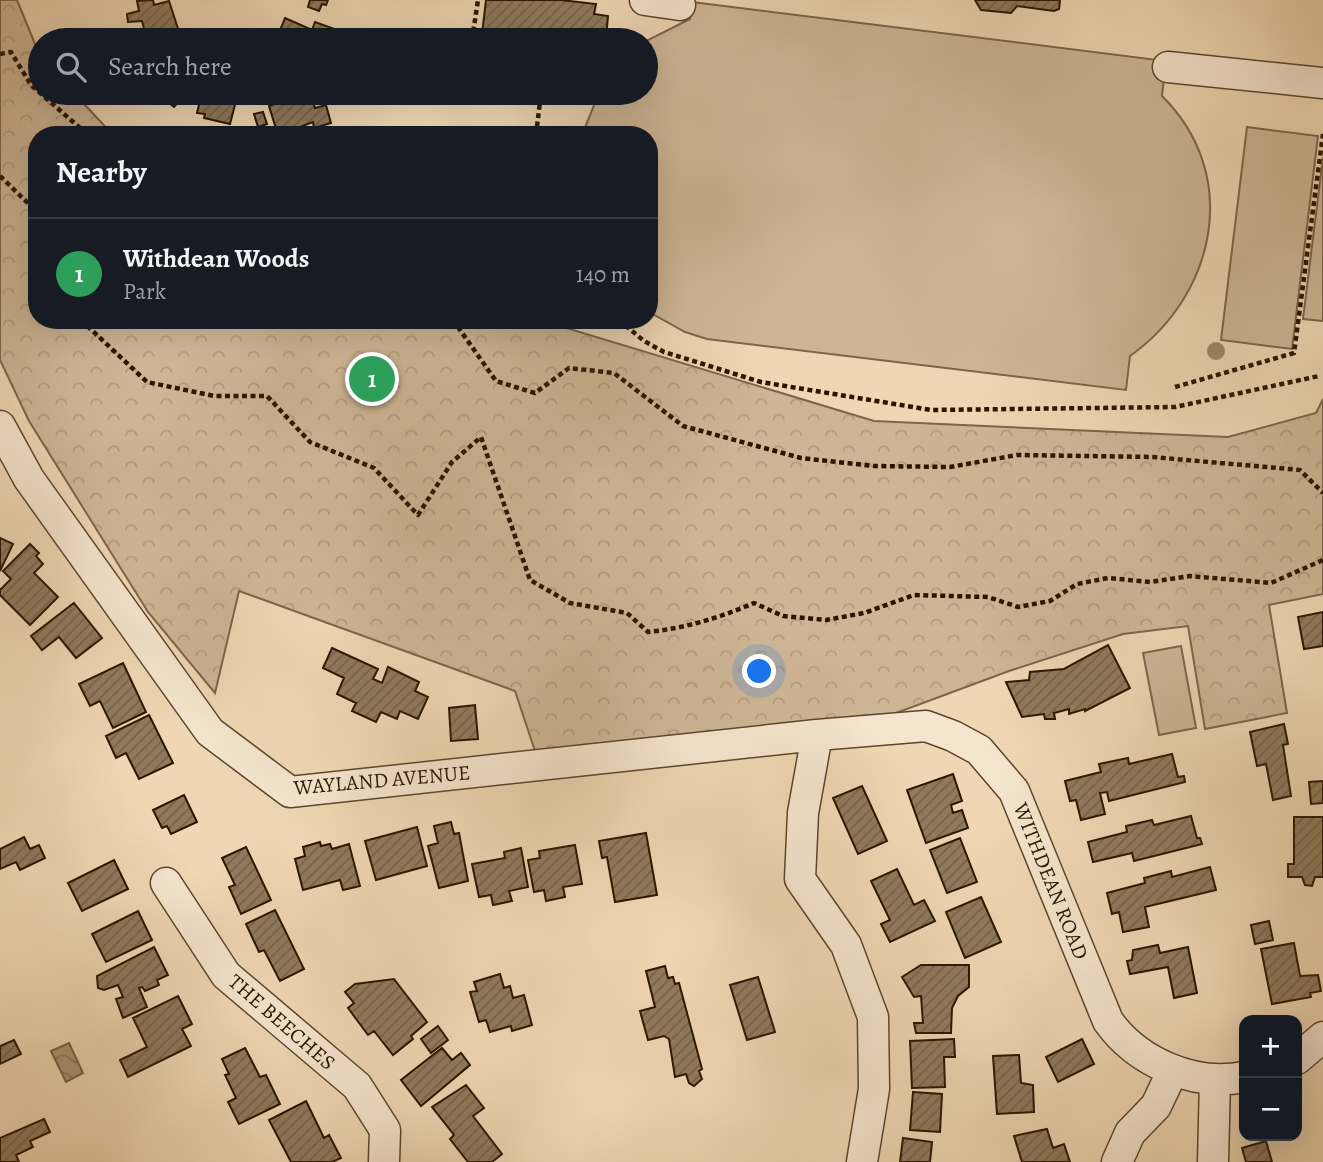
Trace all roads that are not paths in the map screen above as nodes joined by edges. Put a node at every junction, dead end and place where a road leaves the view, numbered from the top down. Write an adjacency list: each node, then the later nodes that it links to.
1 (645, 0): 2 (street)
2 (680, 5)
3 (1168, 67): 4 (street)
4 (1323, 83)
5 (0, 426): 6 (street, WAYLAND AVENUE)
6 (14, 479): 7 (street, WAYLAND AVENUE)
7 (817, 735): 11 (street, WITHDEAN ROAD); 14 (street)
8 (166, 883): 13 (street, THE BEECHES)
9 (1323, 1037): 10 (street)
10 (1302, 1055)
11 (1173, 1070): 12 (street, WITHDEAN ROAD); 15 (street)
12 (1230, 1078): 16 (street)
13 (384, 1162)
14 (862, 1162)
15 (1117, 1162)
16 (1213, 1162)

